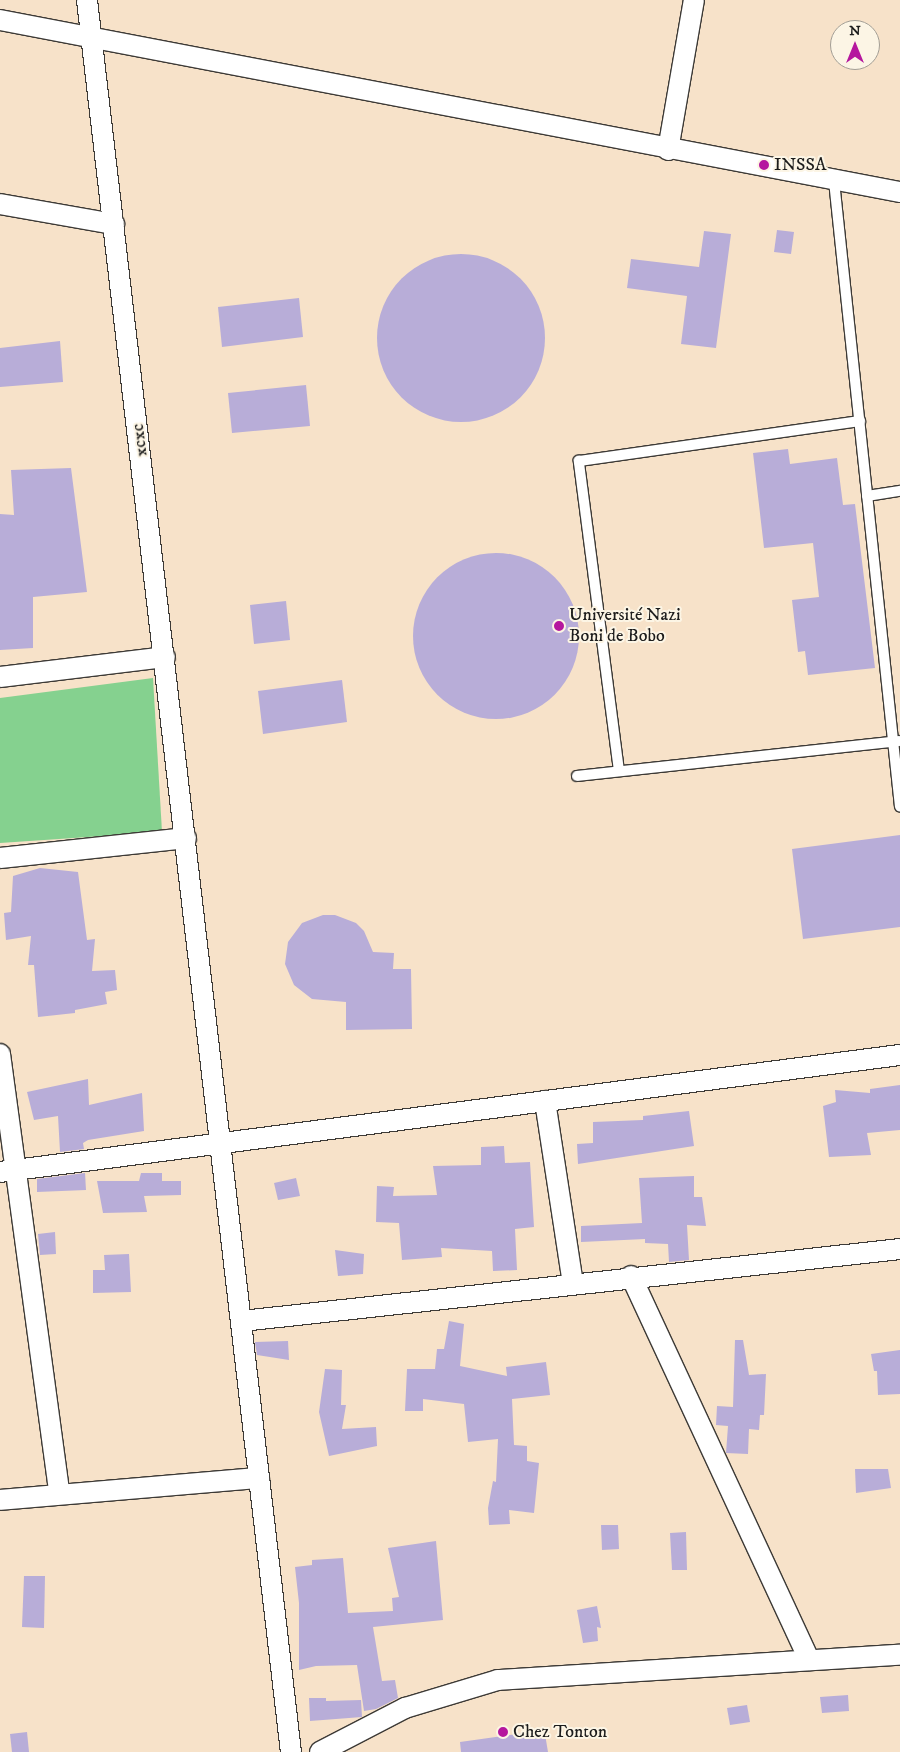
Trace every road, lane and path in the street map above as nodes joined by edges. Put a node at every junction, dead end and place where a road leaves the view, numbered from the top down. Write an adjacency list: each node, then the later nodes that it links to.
1 (87, 0): 4 (street, xcxc)
2 (694, 0): 5 (street)
3 (0, 20): 4 (street)
4 (91, 38): 5 (street); 9 (street, xcxc)
5 (668, 150): 6 (street)
6 (834, 181): 7 (street); 10 (lane)
7 (900, 192)
8 (0, 204): 9 (street)
9 (114, 224): 13 (street, xcxc)
10 (860, 420): 12 (lane); 16 (lane)
11 (900, 491): 12 (lane)
12 (867, 496): 15 (lane)
13 (165, 657): 14 (street); 19 (street, xcxc)
14 (0, 677)
15 (897, 741): 16 (lane); 18 (lane)
16 (619, 771): 17 (lane)
17 (577, 776)
18 (900, 807)
19 (186, 838): 20 (street); 24 (street, xcxc)
20 (0, 858)
21 (0, 1054): 25 (street)
22 (900, 1055): 23 (street)
23 (545, 1101): 24 (street); 28 (street)
24 (221, 1143): 25 (street); 29 (street, xcxc)
25 (8, 1171): 31 (street)
26 (900, 1249): 27 (street)
27 (631, 1276): 28 (street); 34 (street)
28 (572, 1282): 29 (street)
29 (242, 1321): 30 (street, xcxc)
30 (259, 1478): 31 (street); 35 (street, xcxc)
31 (59, 1493): 32 (street)
32 (0, 1500)
33 (900, 1654): 34 (street)
34 (809, 1660): 36 (street)
35 (291, 1752)
36 (320, 1752)

